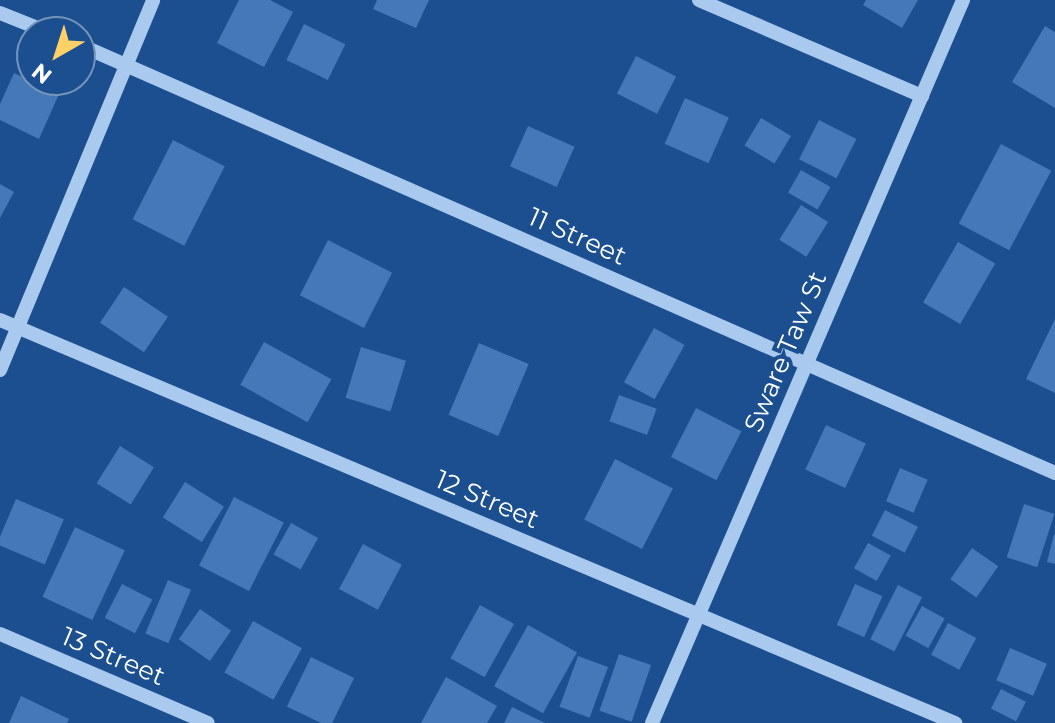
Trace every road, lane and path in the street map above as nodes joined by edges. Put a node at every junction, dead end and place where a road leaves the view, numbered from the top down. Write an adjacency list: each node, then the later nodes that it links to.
1 (153, 0): 5 (street)
2 (699, 0): 6 (street)
3 (963, 0): 6 (street, Sware Taw St)
4 (96, 52): 5 (street, 11 Street)
5 (124, 63): 8 (street); 9 (street, 11 Street)
6 (922, 96): 9 (street, Sware Taw St)
7 (0, 320): 8 (street, 12 Street)
8 (17, 327): 10 (street); 12 (street, 12 Street)
9 (807, 365): 11 (street, 11 Street); 12 (street, Sware Taw St)
10 (0, 370)
11 (1055, 473)
12 (699, 616): 15 (street, Sware Taw St); 16 (street, 12 Street)
13 (0, 634): 14 (street, 13 Street)
14 (208, 723)
15 (652, 723)
16 (955, 723)

